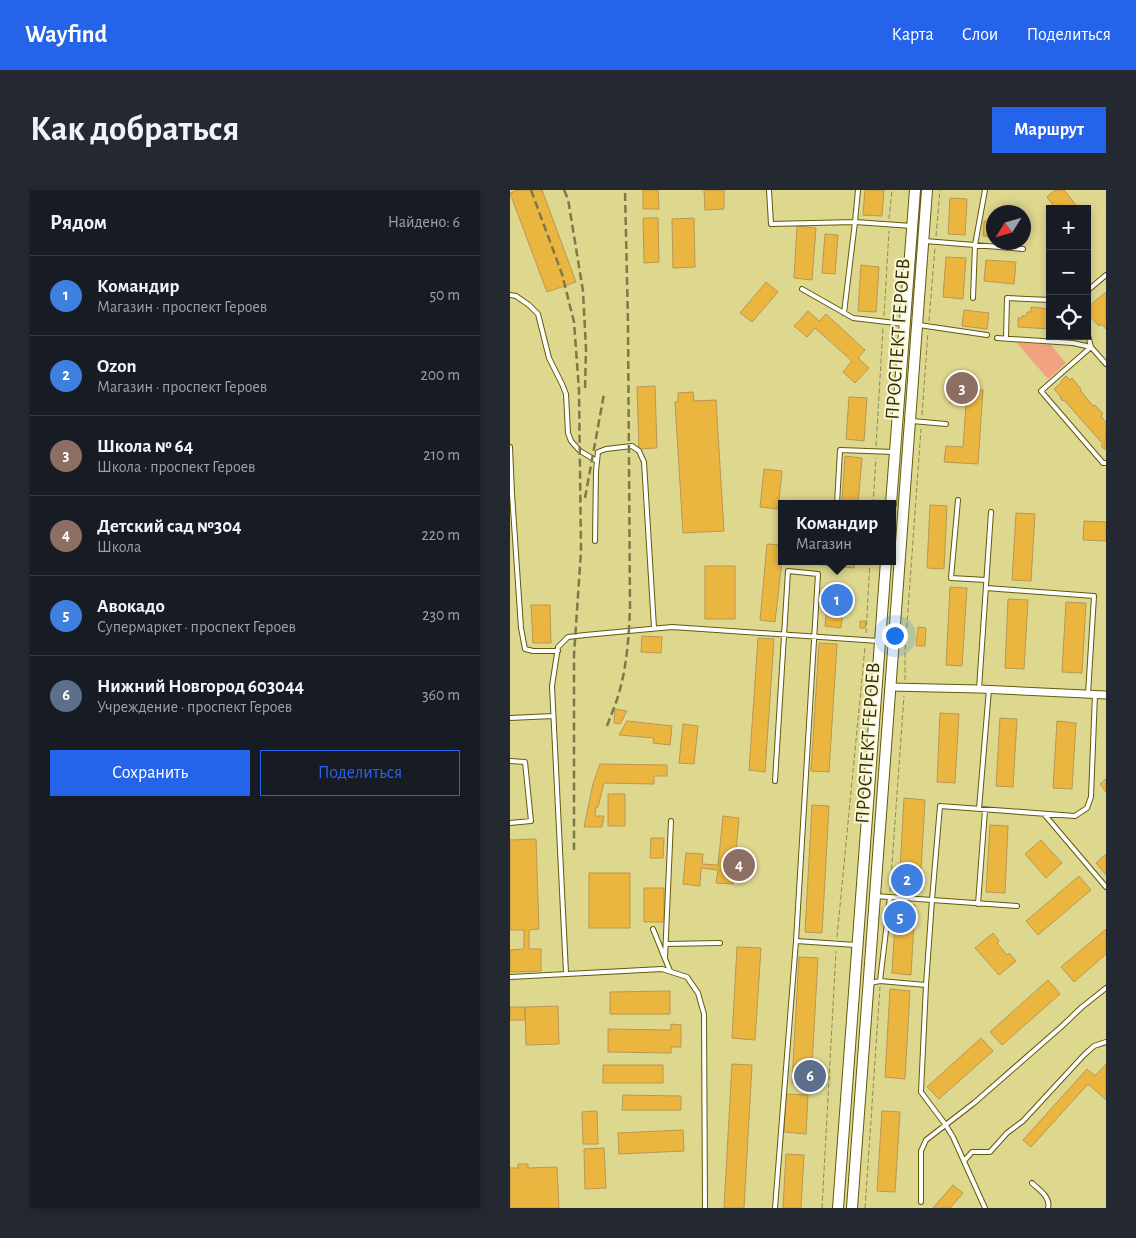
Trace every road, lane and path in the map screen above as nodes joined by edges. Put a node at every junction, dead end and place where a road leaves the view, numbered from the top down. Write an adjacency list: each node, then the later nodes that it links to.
1 (769, 190): 7 (lane)
2 (858, 190): 7 (lane)
3 (892, 190): 8 (path)
4 (915, 190): 9 (main road, ПРОСПЕКТ ГЕРОЕВ)
5 (927, 190): 10 (main road, ПРОСПЕКТ ГЕРОЕВ)
6 (985, 190): 11 (lane)
7 (855, 222): 8 (lane); 19 (lane)
8 (889, 224): 9 (lane); 20 (path)
9 (912, 226): 21 (main road, ПРОСПЕКТ ГЕРОЕВ)
10 (923, 241): 11 (lane); 22 (main road, ПРОСПЕКТ ГЕРОЕВ)
11 (974, 245): 12 (lane); 17 (lane)
12 (986, 246)
13 (1106, 275): 15 (lane)
14 (802, 288): 19 (lane)
15 (1091, 288)
16 (510, 295): 36 (lane)
17 (973, 298)
18 (1046, 300): 25 (lane)
19 (844, 313): 20 (lane)
20 (884, 322): 21 (lane); 34 (path)
21 (904, 324): 35 (main road, ПРОСПЕКТ ГЕРОЕВ)
22 (916, 325): 23 (lane); 31 (main road, ПРОСПЕКТ ГЕРОЕВ)
23 (987, 335)
24 (997, 338): 25 (lane)
25 (1006, 338): 27 (lane)
26 (1089, 340): 27 (lane)
27 (1091, 347): 29 (lane); 37 (lane)
28 (1106, 353): 29 (lane)
29 (1101, 358): 30 (lane)
30 (1106, 364)
31 (909, 420): 32 (lane); 53 (main road, ПРОСПЕКТ ГЕРОЕВ)
32 (946, 424)
33 (510, 447): 54 (lane)
34 (876, 452): 35 (lane); 38 (lane); 39 (path)
35 (894, 452): 40 (main road, ПРОСПЕКТ ГЕРОЕВ)
36 (597, 461): 43 (lane); 48 (lane)
37 (1106, 463)
38 (836, 500)
39 (873, 500)
40 (890, 500)
41 (958, 500): 46 (lane)
42 (991, 512): 46 (lane)
43 (595, 541)
44 (870, 565): 51 (path)
45 (886, 565): 52 (main road, ПРОСПЕКТ ГЕРОЕВ)
46 (986, 580): 47 (lane)
47 (986, 588): 58 (lane); 60 (lane)
48 (654, 628): 49 (lane); 54 (lane)
49 (783, 634): 50 (lane); 50 (lane); 64 (lane)
50 (814, 636): 51 (lane); 77 (lane)
51 (865, 640): 52 (lane); 80 (path)
52 (881, 640): 53 (lane); 81 (main road, ПРОСПЕКТ ГЕРОЕВ)
53 (893, 642): 56 (main road, ПРОСПЕКТ ГЕРОЕВ)
54 (558, 651): 61 (lane)
55 (905, 652): 57 (path)
56 (890, 687): 57 (street); 71 (main road, ПРОСПЕКТ ГЕРОЕВ)
57 (904, 687): 58 (street); 72 (path)
58 (979, 689): 59 (street)
59 (989, 689): 60 (street); 65 (lane)
60 (1100, 694): 67 (lane)
61 (553, 716): 62 (lane); 84 (lane)
62 (510, 718)
63 (510, 760): 69 (lane)
64 (775, 780)
65 (980, 809): 66 (lane); 73 (lane)
66 (985, 810): 67 (lane); 74 (lane)
67 (1044, 814): 70 (lane)
68 (671, 821): 79 (lane)
69 (510, 823)
70 (1106, 887)
71 (874, 896): 72 (lane); 87 (main road, ПРОСПЕКТ ГЕРОЕВ)
72 (890, 898): 73 (lane); 86 (lane)
73 (932, 900): 74 (lane); 88 (lane)
74 (978, 904): 75 (lane)
75 (1018, 906)
76 (653, 929): 82 (lane)
77 (796, 941): 80 (lane); 96 (lane)
78 (720, 943): 79 (lane)
79 (666, 944): 82 (lane)
80 (836, 944): 81 (lane); 97 (path)
81 (858, 945): 98 (main road, ПРОСПЕКТ ГЕРОЕВ)
82 (665, 958): 83 (lane)
83 (670, 971): 84 (lane); 95 (lane)
84 (566, 974): 85 (lane)
85 (510, 977)
86 (880, 981): 87 (lane); 88 (lane); 100 (path)
87 (868, 983): 99 (main road, ПРОСПЕКТ ГЕРОЕВ)
88 (926, 985): 91 (lane)
89 (1106, 988): 91 (lane)
90 (1106, 1042): 92 (lane)
91 (945, 1124): 92 (lane); 94 (lane)
92 (964, 1161): 101 (lane)
93 (1032, 1183): 102 (lane)
94 (921, 1202)
95 (705, 1208)
96 (776, 1208)
97 (822, 1208)
98 (838, 1208)
99 (852, 1208)
100 (865, 1208)
101 (985, 1208)
102 (1048, 1208)

